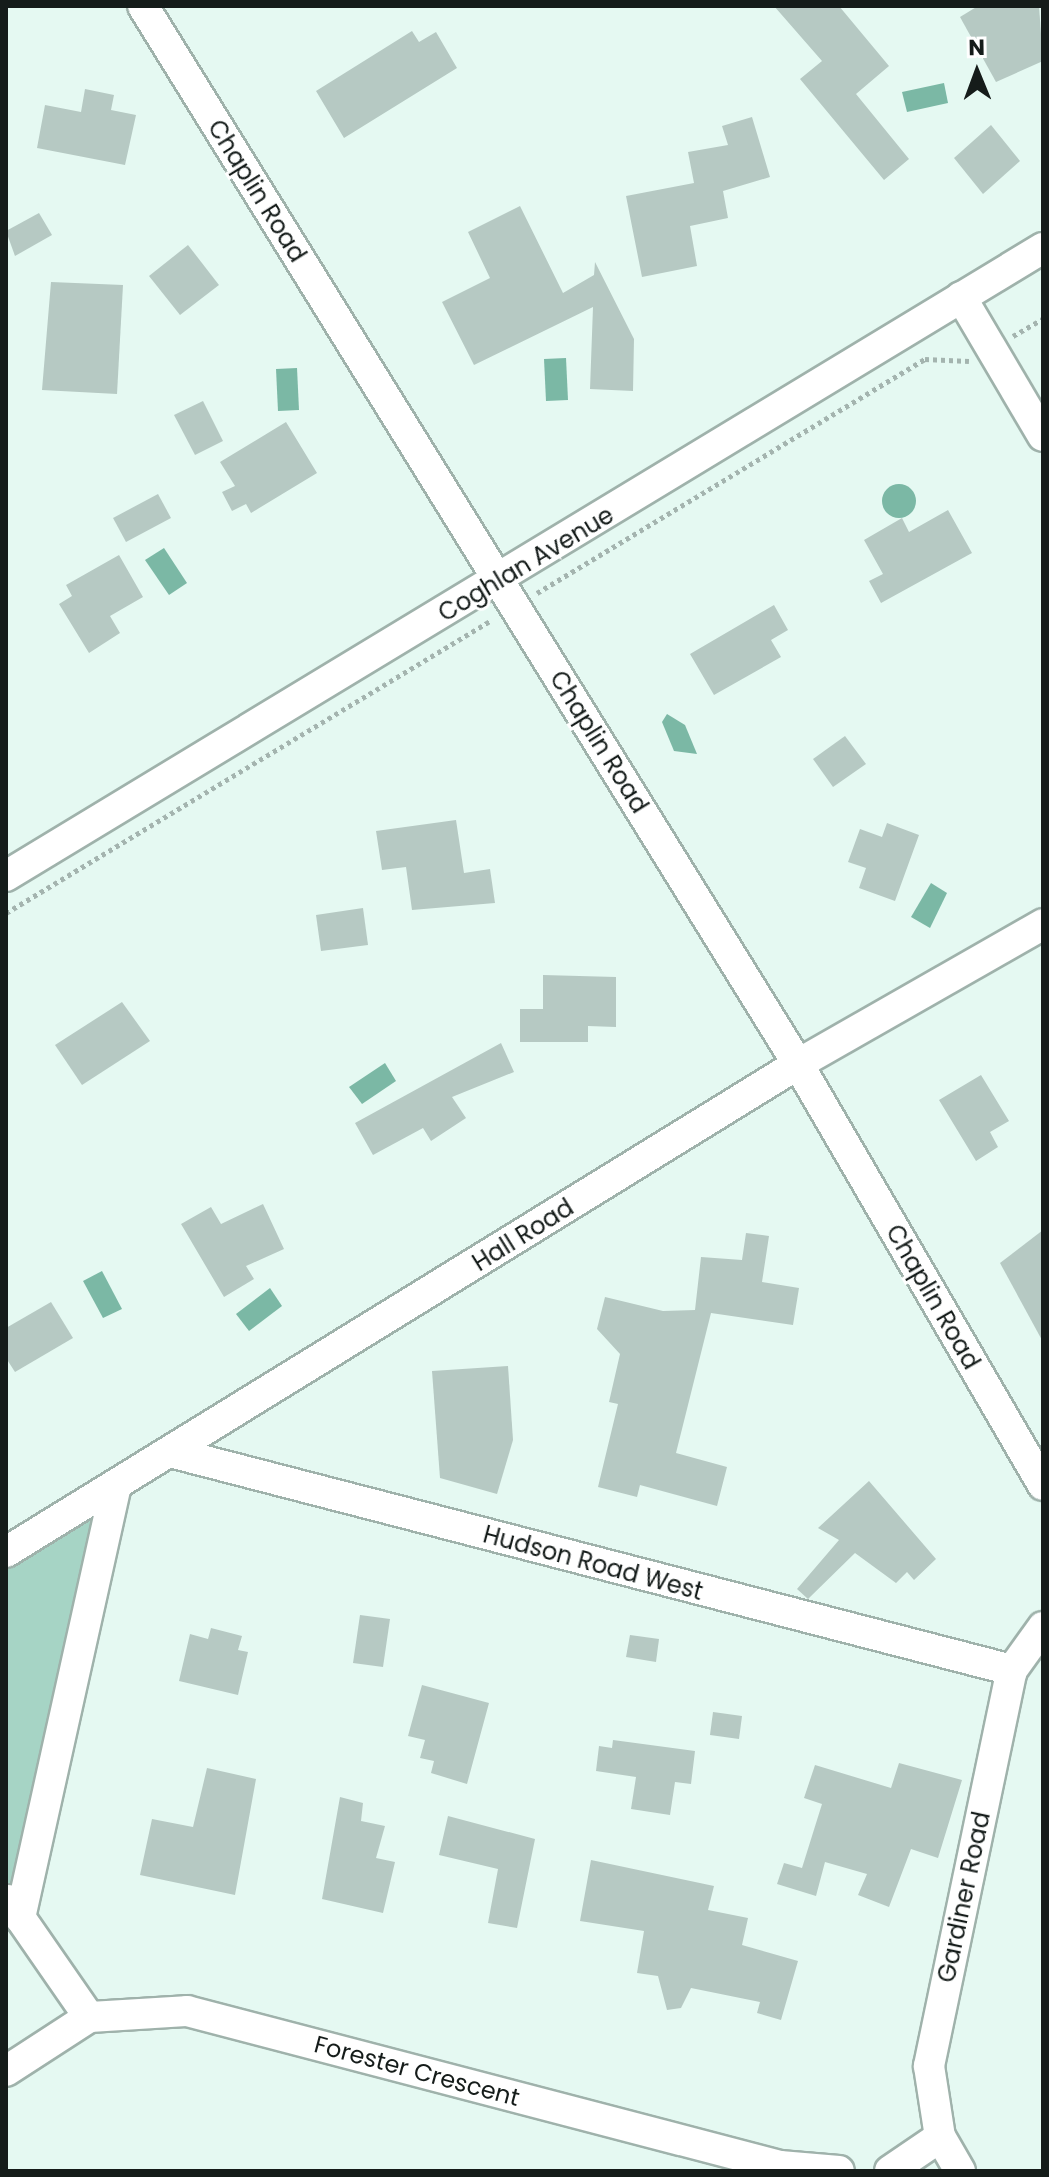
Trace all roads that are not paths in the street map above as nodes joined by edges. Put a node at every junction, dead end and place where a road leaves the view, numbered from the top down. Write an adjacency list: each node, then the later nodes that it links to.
1 (143, 6): 5 (street, Chaplin Road)
2 (1043, 248): 3 (street, Coghlan Avenue)
3 (961, 297): 4 (street); 5 (street, Coghlan Avenue)
4 (1043, 436)
5 (500, 580): 6 (street, Coghlan Avenue); 8 (street, Chaplin Road)
6 (6, 876)
7 (1043, 924): 8 (street, Hall Road)
8 (798, 1064): 9 (street, Hall Road); 10 (street, Chaplin Road)
9 (174, 1453): 11 (street, Hall Road); 14 (street, Hudson Road West)
10 (1043, 1485)
11 (115, 1490): 12 (street, Hall Road); 15 (street)
12 (6, 1552)
13 (1043, 1627): 14 (street, Gardiner Road)
14 (1012, 1670): 18 (street, Gardiner Road)
15 (13, 1907): 16 (street)
16 (89, 2017): 17 (street, Forester Crescent); 19 (street, Forester Crescent)
17 (6, 2071)
18 (940, 2137): 20 (street); 21 (street, Gardiner Road)
19 (839, 2171)
20 (890, 2171)
21 (960, 2171)

